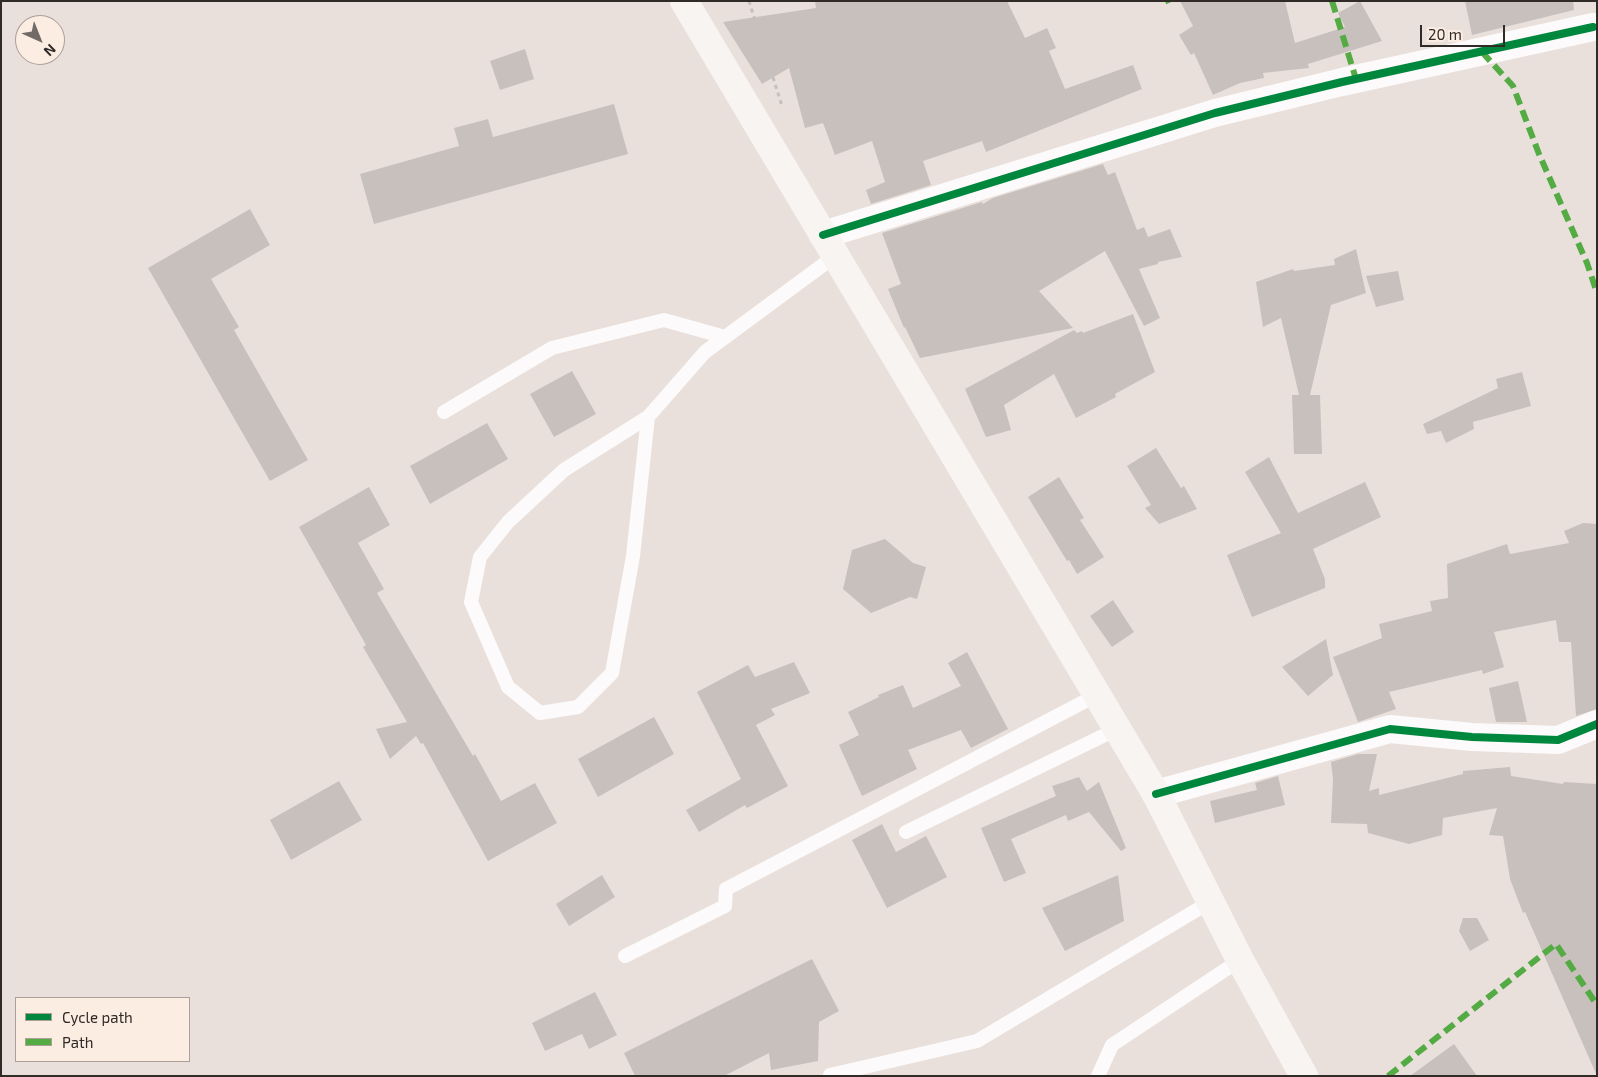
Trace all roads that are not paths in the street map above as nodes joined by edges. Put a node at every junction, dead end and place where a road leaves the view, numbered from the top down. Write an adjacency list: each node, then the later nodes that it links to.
1 (684, 1): 3 (main road)
2 (1593, 26): 3 (street)
3 (829, 245): 4 (lane); 7 (main road)
4 (725, 337): 5 (lane); 6 (lane)
5 (444, 412)
6 (648, 417): 6 (lane)
7 (1097, 695): 9 (main road); 13 (lane)
8 (1597, 724): 10 (street)
9 (1117, 729): 10 (main road); 11 (lane)
10 (1156, 794): 12 (main road)
11 (906, 832)
12 (1210, 902): 14 (main road); 15 (lane)
13 (625, 956)
14 (1240, 960): 16 (lane); 17 (main road)
15 (830, 1075)
16 (1098, 1076)
17 (1304, 1076)

